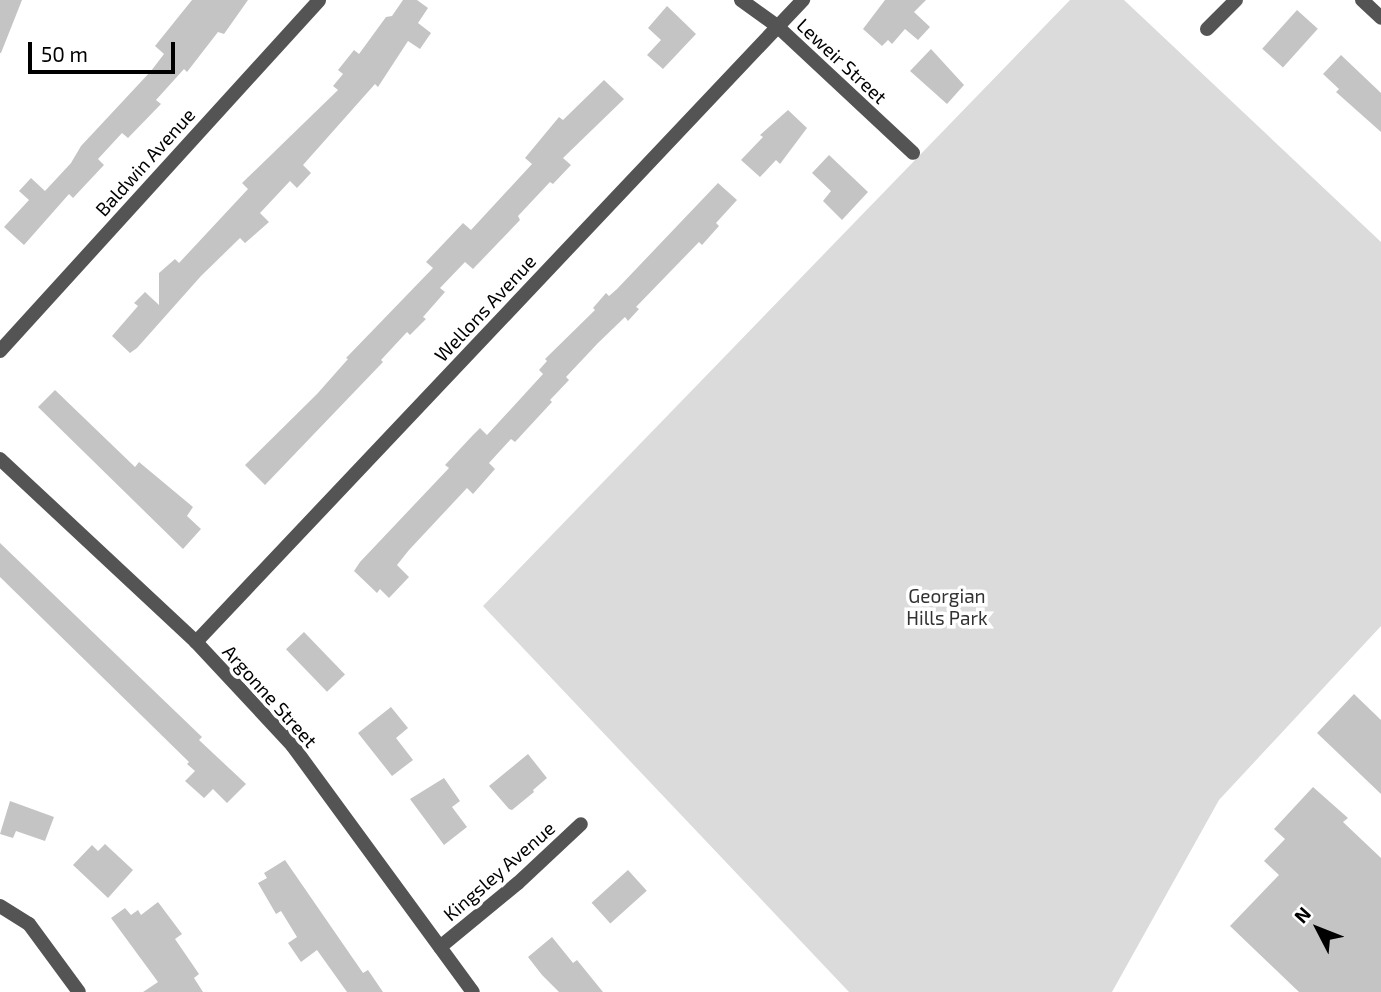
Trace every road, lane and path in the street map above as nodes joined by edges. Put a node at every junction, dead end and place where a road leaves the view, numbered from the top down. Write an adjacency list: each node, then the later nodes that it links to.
1 (319, 0): 10 (street, Baldwin Avenue)
2 (741, 0): 7 (street, Leweir Street)
3 (803, 0): 7 (street, Wellons Avenue)
4 (1236, 0): 8 (street)
5 (1362, 0): 6 (street)
6 (1381, 18)
7 (777, 26): 9 (street, Leweir Street); 12 (street, Wellons Avenue)
8 (1207, 29)
9 (913, 153)
10 (0, 351)
11 (0, 459): 12 (street, Argonne Street)
12 (196, 642): 15 (street, Argonne Street)
13 (581, 824): 15 (street, Kingsley Avenue)
14 (0, 906): 16 (street)
15 (440, 947): 17 (street, Argonne Street)
16 (79, 992)
17 (473, 992)

